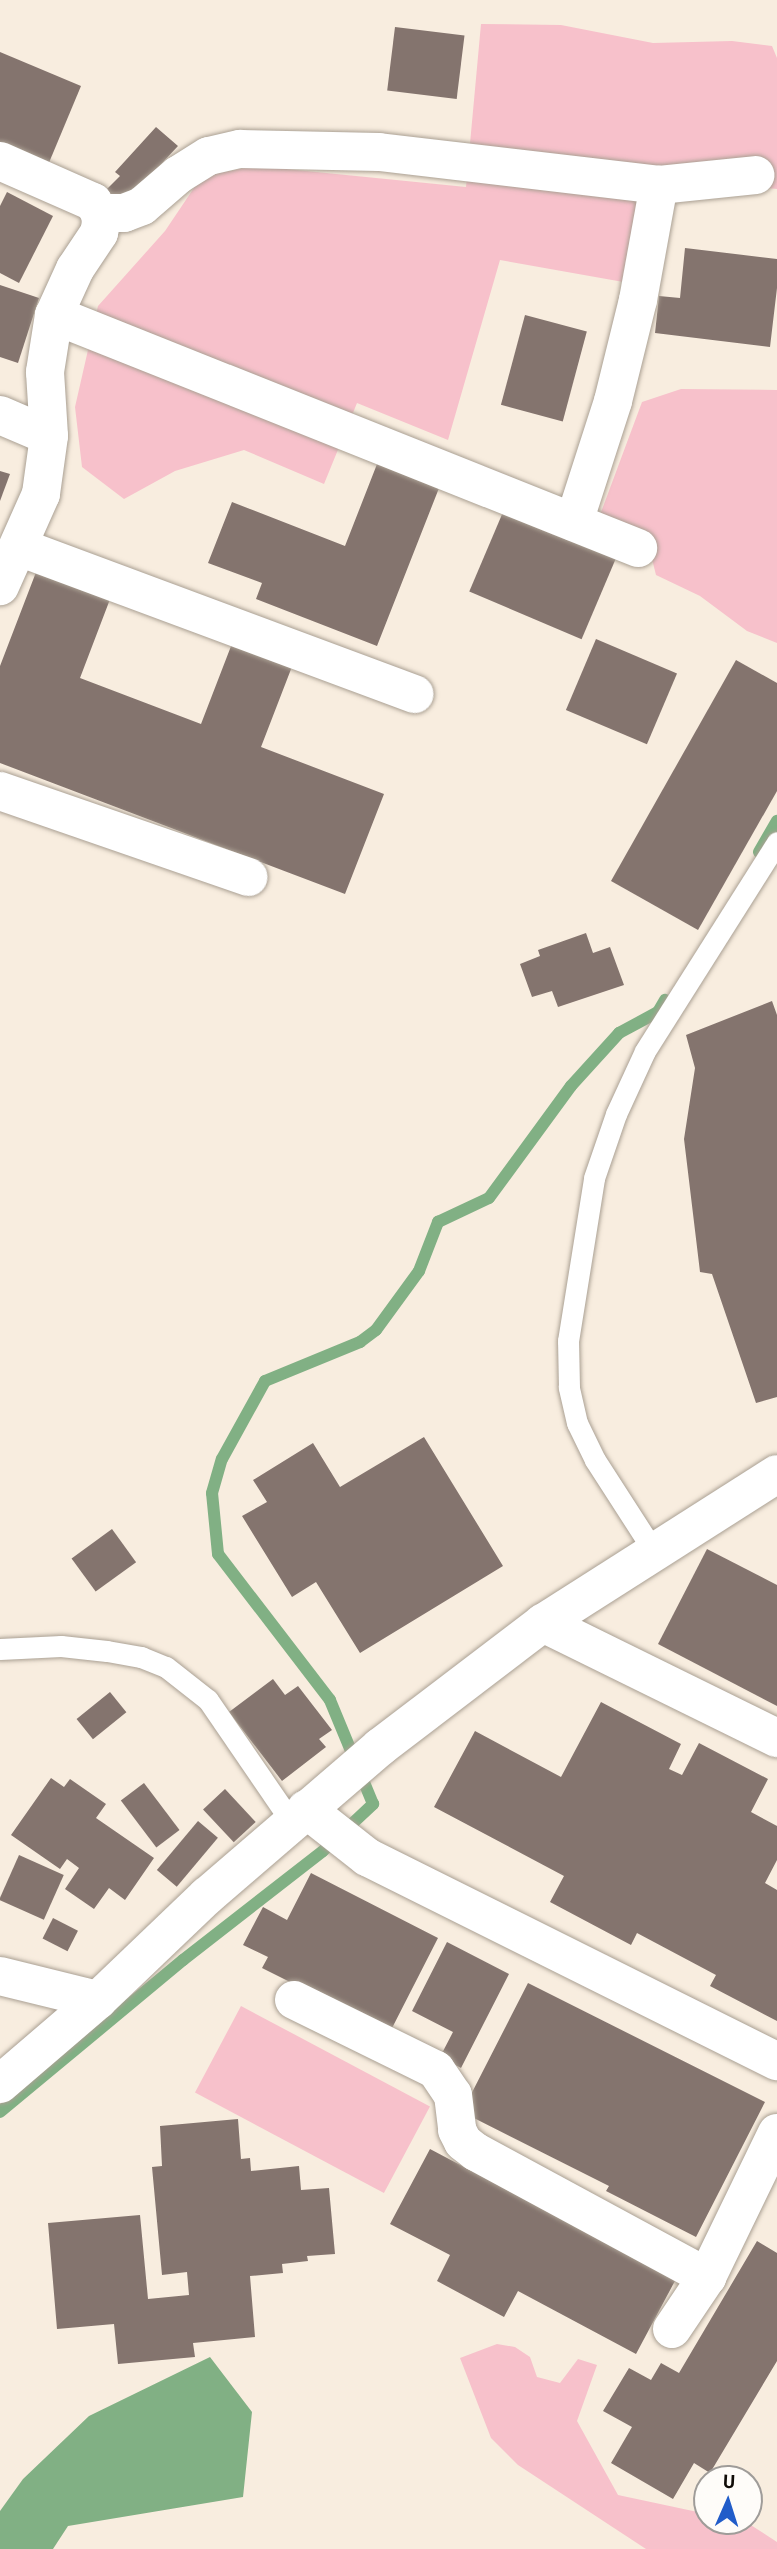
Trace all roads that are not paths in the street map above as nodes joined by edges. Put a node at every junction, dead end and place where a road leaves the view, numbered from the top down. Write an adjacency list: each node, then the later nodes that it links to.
1 (0, 161): 4 (street)
2 (755, 175): 3 (street)
3 (659, 185): 4 (street); 8 (street)
4 (100, 213): 5 (street)
5 (54, 315): 7 (street); 8 (street)
6 (0, 415): 7 (street)
7 (49, 436): 9 (street)
8 (574, 522): 10 (street)
9 (19, 547): 11 (street); 12 (street)
10 (638, 548)
11 (0, 586)
12 (415, 694)
13 (0, 791): 15 (street)
14 (777, 842): 17 (lane)
15 (249, 877)
16 (777, 1474): 17 (street)
17 (653, 1550): 18 (street)
18 (542, 1623): 20 (street); 21 (street)
19 (0, 1649): 21 (lane)
20 (777, 1738)
21 (308, 1820): 23 (street); 25 (street)
22 (0, 1976): 23 (street)
23 (98, 2000): 26 (street)
24 (294, 2000): 28 (street)
25 (777, 2061)
26 (0, 2084)
27 (777, 2133): 28 (street)
28 (707, 2277): 29 (street)
29 (672, 2329)

